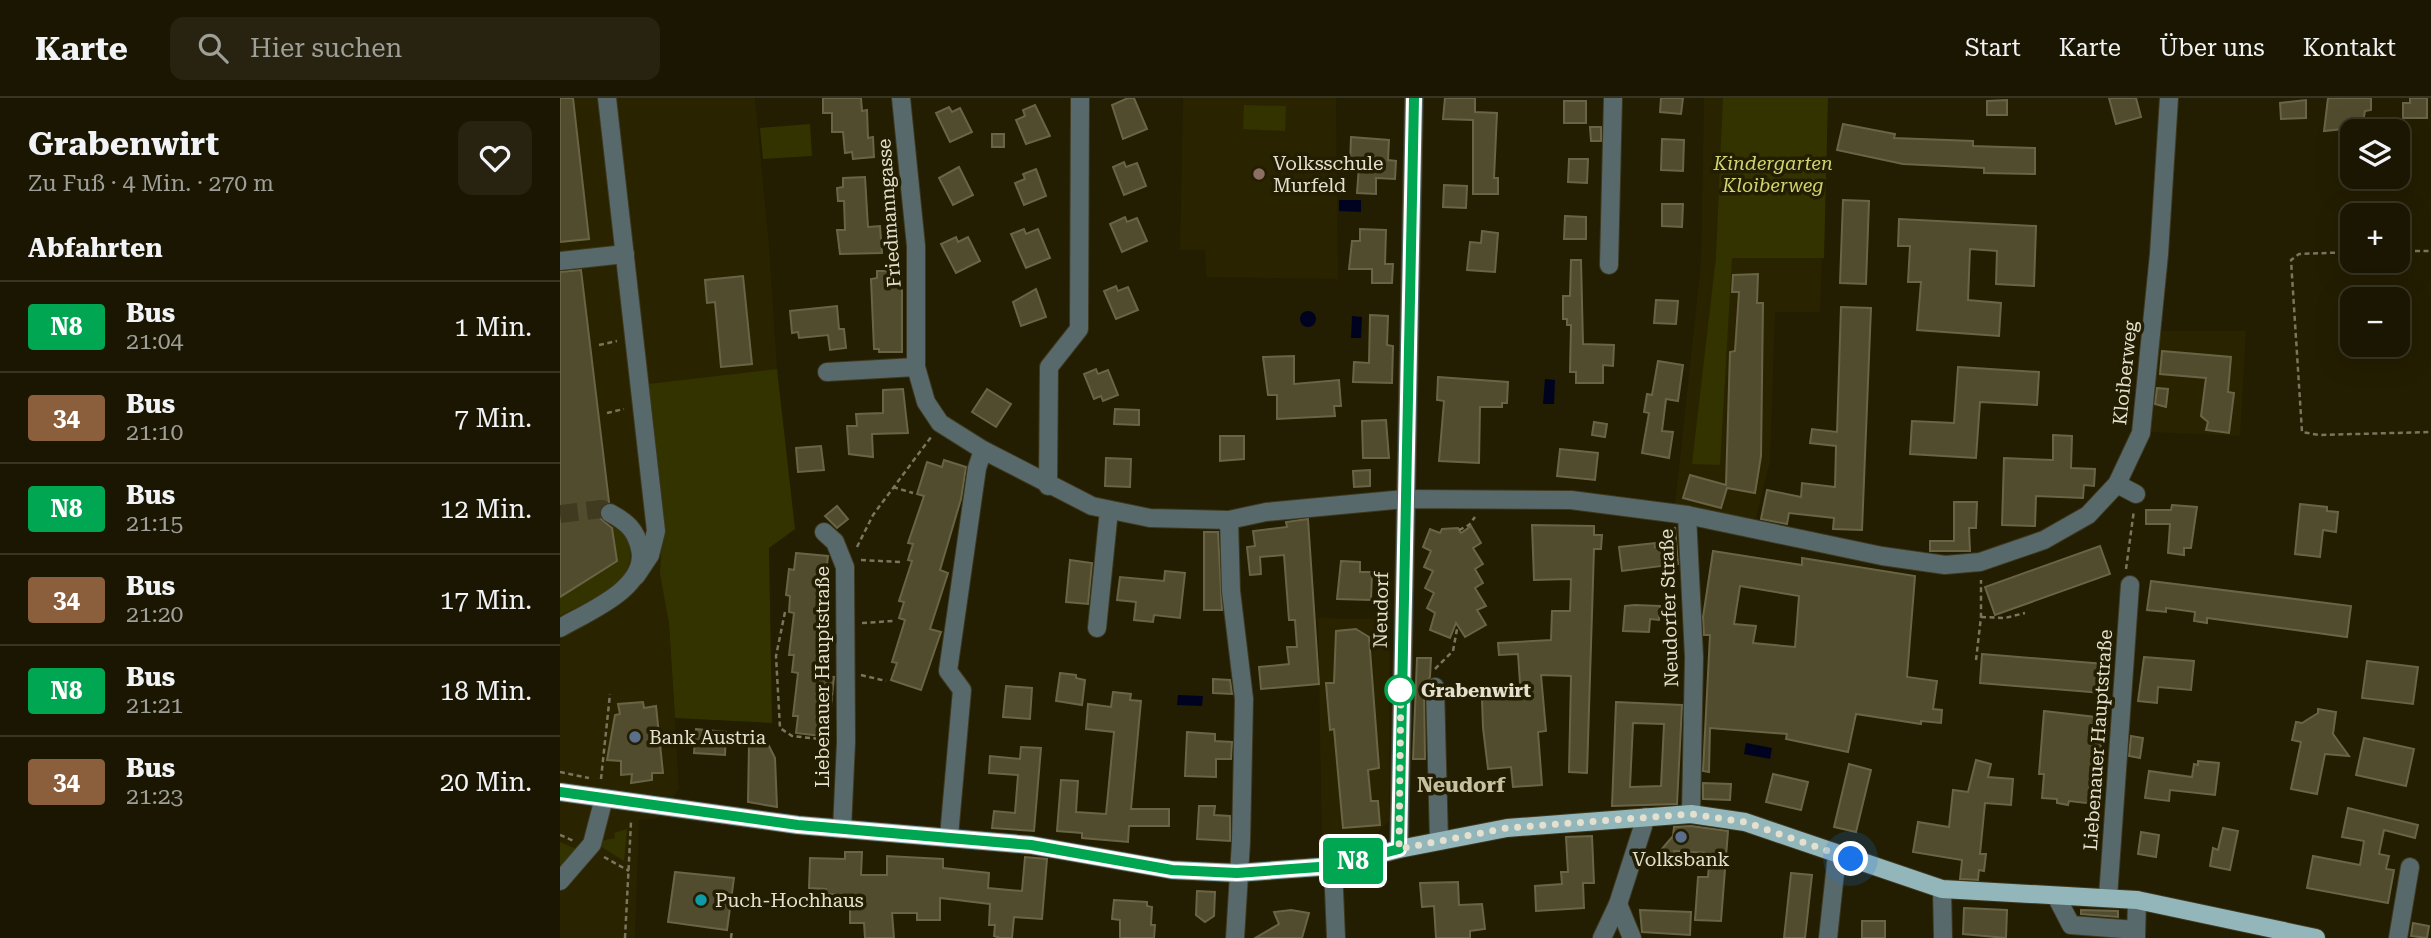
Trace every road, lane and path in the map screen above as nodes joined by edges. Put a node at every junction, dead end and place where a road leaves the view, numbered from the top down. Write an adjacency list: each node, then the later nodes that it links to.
1 (607, 98): 10 (street)
2 (901, 98): 15 (street, Friedmanngasse)
3 (1080, 98): 23 (street)
4 (1414, 98): 27 (street)
5 (1613, 98): 12 (street)
6 (2169, 98): 22 (street, Kloiberweg)
7 (2410, 251): 8 (path)
8 (2431, 251)
9 (2340, 252): 20 (path)
10 (625, 254): 11 (street); 38 (street)
11 (560, 261)
12 (1609, 265)
13 (616, 329): 14 (path)
14 (599, 345)
15 (916, 367): 16 (street); 19 (street, Friedmanngasse)
16 (827, 372)
17 (624, 409): 18 (path)
18 (607, 413)
19 (940, 423): 21 (street, Friedmanngasse); 24 (path)
20 (2431, 432)
21 (983, 450): 23 (street, Friedmanngasse); 61 (street)
22 (2117, 484): 26 (street); 36 (street, Kloiberweg)
23 (1048, 486): 29 (street)
24 (893, 487): 25 (path); 37 (path)
25 (913, 493)
26 (2136, 494): 39 (path)
27 (1405, 499): 31 (street, Neudorfer Straße); 32 (street, Neudorfer Straße); 63 (street, Neudorf)
28 (1478, 507): 33 (path)
29 (1108, 510): 32 (street); 46 (street)
30 (610, 513): 38 (street)
31 (1687, 515): 36 (street, Kloiberweg); 57 (street, Neudorfer Straße)
32 (1229, 520): 67 (street)
33 (1459, 530)
34 (824, 532): 37 (street, Liebenauer Hauptstraße)
35 (901, 562): 37 (path)
36 (1980, 562): 42 (path)
37 (848, 563): 44 (street, Liebenauer Hauptstraße)
38 (636, 576): 45 (street)
39 (2128, 582): 71 (street, Liebenauer Hauptstraße)
40 (785, 612): 53 (path)
41 (2025, 613): 42 (path)
42 (1981, 617): 48 (path)
43 (893, 621): 44 (path)
44 (844, 625): 49 (street, Liebenauer Hauptstraße)
45 (560, 628)
46 (1097, 628)
47 (1457, 629): 50 (path)
48 (1976, 660)
49 (844, 670): 51 (path); 53 (street, Liebenauer Hauptstraße)
50 (1433, 679): 62 (street)
51 (886, 681)
52 (610, 694): 54 (path)
53 (846, 742): 60 (street, Liebenauer Hauptstraße)
54 (601, 779)
55 (560, 792): 56 (main road)
56 (604, 798): 60 (main road); 68 (street)
57 (1691, 814): 58 (main road); 64 (main road)
58 (1646, 817): 62 (main road); 73 (street)
59 (631, 822): 76 (path)
60 (842, 829): 61 (main road)
61 (949, 836): 67 (main road)
62 (1439, 841): 63 (main road)
63 (1399, 849): 65 (main road)
64 (1837, 853): 69 (main road); 82 (street)
65 (1333, 866): 67 (main road); 79 (street)
66 (2410, 867): 85 (street)
67 (1237, 873): 78 (street)
68 (560, 881)
69 (1942, 889): 70 (main road); 83 (street)
70 (2056, 896): 71 (main road); 75 (street)
71 (2108, 897): 72 (main road)
72 (2137, 900): 75 (street); 84 (main road)
73 (1618, 904): 80 (street); 81 (street)
74 (732, 930): 77 (path)
75 (2136, 934)
76 (625, 938)
77 (731, 938)
78 (1235, 938)
79 (1336, 938)
80 (1602, 938)
81 (1631, 938)
82 (1828, 938)
83 (1943, 938)
84 (2316, 938)
85 (2398, 938)

